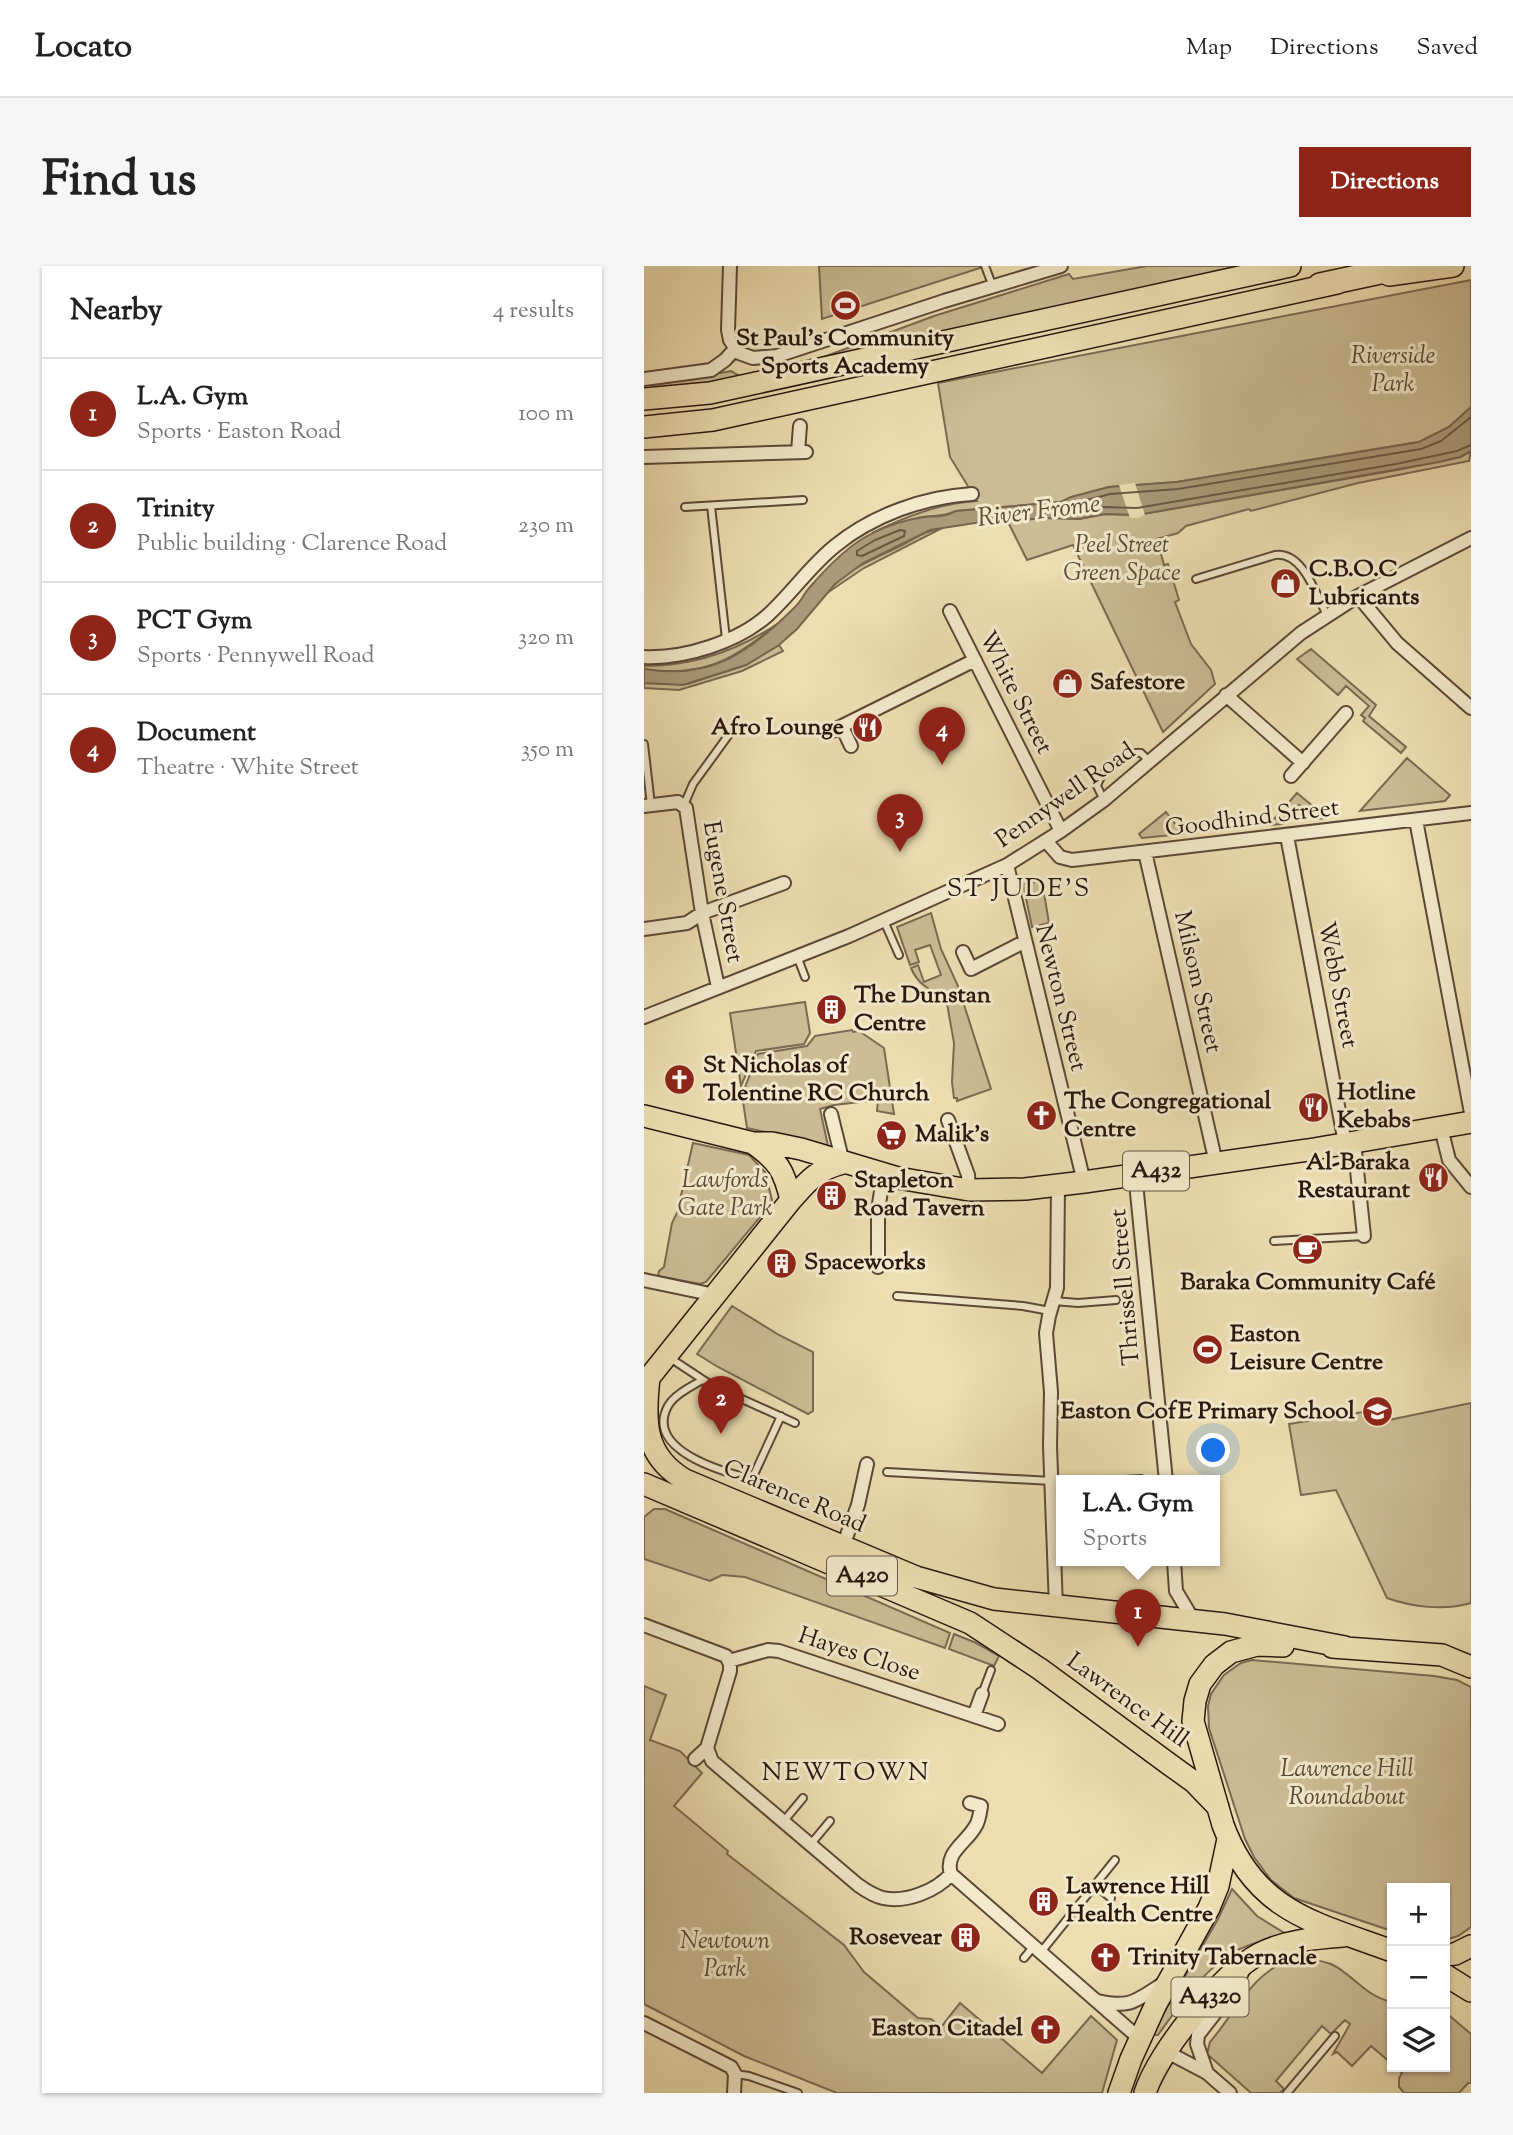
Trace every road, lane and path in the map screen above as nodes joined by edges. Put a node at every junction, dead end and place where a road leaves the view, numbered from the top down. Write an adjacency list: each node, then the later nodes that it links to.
1 (730, 266): 9 (street)
2 (985, 266): 8 (lane)
3 (1061, 266): 8 (street)
4 (1290, 266): 11 (main road)
5 (1408, 266): 7 (highway)
6 (1453, 266): 7 (main road)
7 (1320, 285): 13 (main road)
8 (993, 287): 9 (street)
9 (735, 349): 10 (street)
10 (644, 379)
11 (644, 399)
12 (800, 426): 14 (street)
13 (644, 427)
14 (644, 457)
15 (972, 494): 24 (street)
16 (803, 500): 17 (lane)
17 (711, 506): 18 (lane); 24 (lane)
18 (685, 507)
19 (1471, 538): 21 (street, Pennywell Road)
20 (1196, 579): 23 (lane)
21 (1358, 596): 23 (street, Pennywell Road); 28 (street)
22 (950, 611): 26 (street, White Street)
23 (1327, 615): 27 (street, Pennywell Road)
24 (726, 639): 25 (street)
25 (644, 657)
26 (975, 660): 32 (street); 41 (street, White Street)
27 (1226, 695): 33 (street, Pennywell Road); 34 (street)
28 (1471, 708)
29 (1346, 713): 34 (street)
30 (733, 729): 37 (lane)
31 (644, 744): 38 (lane)
32 (851, 746)
33 (1150, 762): 36 (street, Pennywell Road); 36 (lane)
34 (1303, 763): 35 (street)
35 (1291, 776)
36 (1104, 800): 41 (street, Pennywell Road)
37 (684, 805): 38 (street); 47 (street, Eugene Street)
38 (648, 806)
39 (1471, 813): 40 (street, Goodhind Street)
40 (1416, 820): 42 (street, Goodhind Street); 57 (street)
41 (1061, 831): 43 (street, Pennywell Road)
42 (1287, 836): 44 (street, Goodhind Street); 64 (street, Webb Street)
43 (1046, 841): 44 (street, Goodhind Street); 45 (street, Pennywell Road)
44 (1146, 852): 66 (street, Milsom Street)
45 (1007, 865): 48 (street, Pennywell Road); 50 (street, Newton Street)
46 (784, 883): 47 (street)
47 (702, 913): 49 (street); 55 (street, Eugene Street)
48 (884, 921): 52 (lane); 53 (street, Pennywell Road)
49 (644, 929)
50 (1024, 942): 51 (street); 69 (street, Newton Street)
51 (963, 952)
52 (899, 955)
53 (797, 956): 54 (lane); 55 (street, Pennywell Road)
54 (805, 977)
55 (718, 986): 56 (street, Pennywell Road)
56 (644, 1017)
57 (1471, 1113)
58 (831, 1114): 65 (street)
59 (644, 1116): 63 (main road)
60 (948, 1120): 72 (street)
61 (1471, 1122): 62 (main road, A432)
62 (1441, 1128): 64 (main road, A432); 71 (street)
63 (745, 1136): 65 (main road, A432); 73 (main road)
64 (1350, 1142): 66 (main road, A432); 74 (street, Webb Street)
65 (842, 1163): 67 (main road, A432); 73 (main road)
66 (1216, 1163): 68 (main road, A432)
67 (884, 1173): 72 (main road, A432); 76 (street)
68 (1135, 1173): 69 (main road, A432); 89 (street, Thrissell Street)
69 (1084, 1182): 70 (main road, A432)
70 (1058, 1185): 72 (main road, A432); 81 (street)
71 (1471, 1187)
72 (969, 1191)
73 (791, 1200): 78 (main road, A420)
74 (1364, 1236): 75 (lane)
75 (1273, 1241)
76 (878, 1267)
77 (644, 1280): 78 (street)
78 (715, 1295): 82 (main road, A420)
79 (897, 1296): 81 (lane)
80 (1116, 1300): 81 (lane)
81 (1052, 1306): 91 (street)
82 (667, 1355): 83 (lane); 84 (main road, A420)
83 (702, 1380): 85 (lane); 85 (lane)
84 (647, 1381): 92 (main road, Clarence Road / A420)
85 (781, 1416): 86 (lane)
86 (795, 1423)
87 (866, 1464): 92 (street)
88 (887, 1472): 91 (lane)
89 (1168, 1475)
90 (644, 1483): 98 (main road, Clarence Road / A420)
91 (1055, 1483): 95 (street)
92 (843, 1546): 94 (main road, Clarence Road / A420)
93 (1174, 1566): 96 (street)
94 (995, 1599): 95 (main road, A420); 98 (main road)
95 (1056, 1607): 96 (main road, A420)
96 (1195, 1622): 99 (main road, A420)
97 (644, 1625): 102 (street)
98 (1001, 1642): 112 (main road, Lawrence Hill / A420)
99 (1345, 1647): 101 (main road, A420); 112 (main road, A420)
100 (1471, 1653): 101 (main road)
101 (1442, 1655): 103 (main road, A420)
102 (729, 1661): 106 (street, Hayes Close); 108 (street)
103 (1471, 1667)
104 (990, 1670): 105 (lane)
105 (982, 1694): 106 (street)
106 (974, 1716): 107 (street, Hayes Close)
107 (998, 1724)
108 (707, 1748): 109 (street); 114 (street)
109 (695, 1759)
110 (803, 1798): 114 (lane)
111 (970, 1803): 118 (street)
112 (1218, 1807): 115 (main road, A420)
113 (830, 1821): 116 (lane)
114 (783, 1822): 116 (street)
115 (1228, 1839): 121 (main road, A420); 129 (main road, A4320)
116 (810, 1845): 118 (street)
117 (1115, 1860): 119 (lane)
118 (951, 1874): 123 (street)
119 (1095, 1885): 120 (lane); 123 (lane)
120 (1111, 1898)
121 (1352, 1936): 124 (main road, A420); 127 (main road, A4320)
122 (1471, 1946): 125 (main road)
123 (1037, 1949): 126 (lane); 131 (street)
124 (1387, 1949)
125 (1450, 1954)
126 (1024, 1958)
127 (1249, 1959): 135 (main road, A4320); 136 (street)
128 (1450, 1978): 130 (main road)
129 (1170, 1979): 131 (street); 134 (main road, A4320)
130 (1471, 1991)
131 (1097, 2001): 134 (street)
132 (644, 2023): 137 (street)
133 (1335, 2036): 143 (lane)
134 (1140, 2039): 135 (main road); 141 (main road, A4320)
135 (1167, 2052): 136 (street); 138 (main road, A4320)
136 (1207, 2073): 142 (street)
137 (735, 2074): 139 (street); 140 (lane)
138 (1146, 2089)
139 (734, 2093)
140 (799, 2093)
141 (1119, 2093)
142 (1230, 2093)
143 (1287, 2093)

